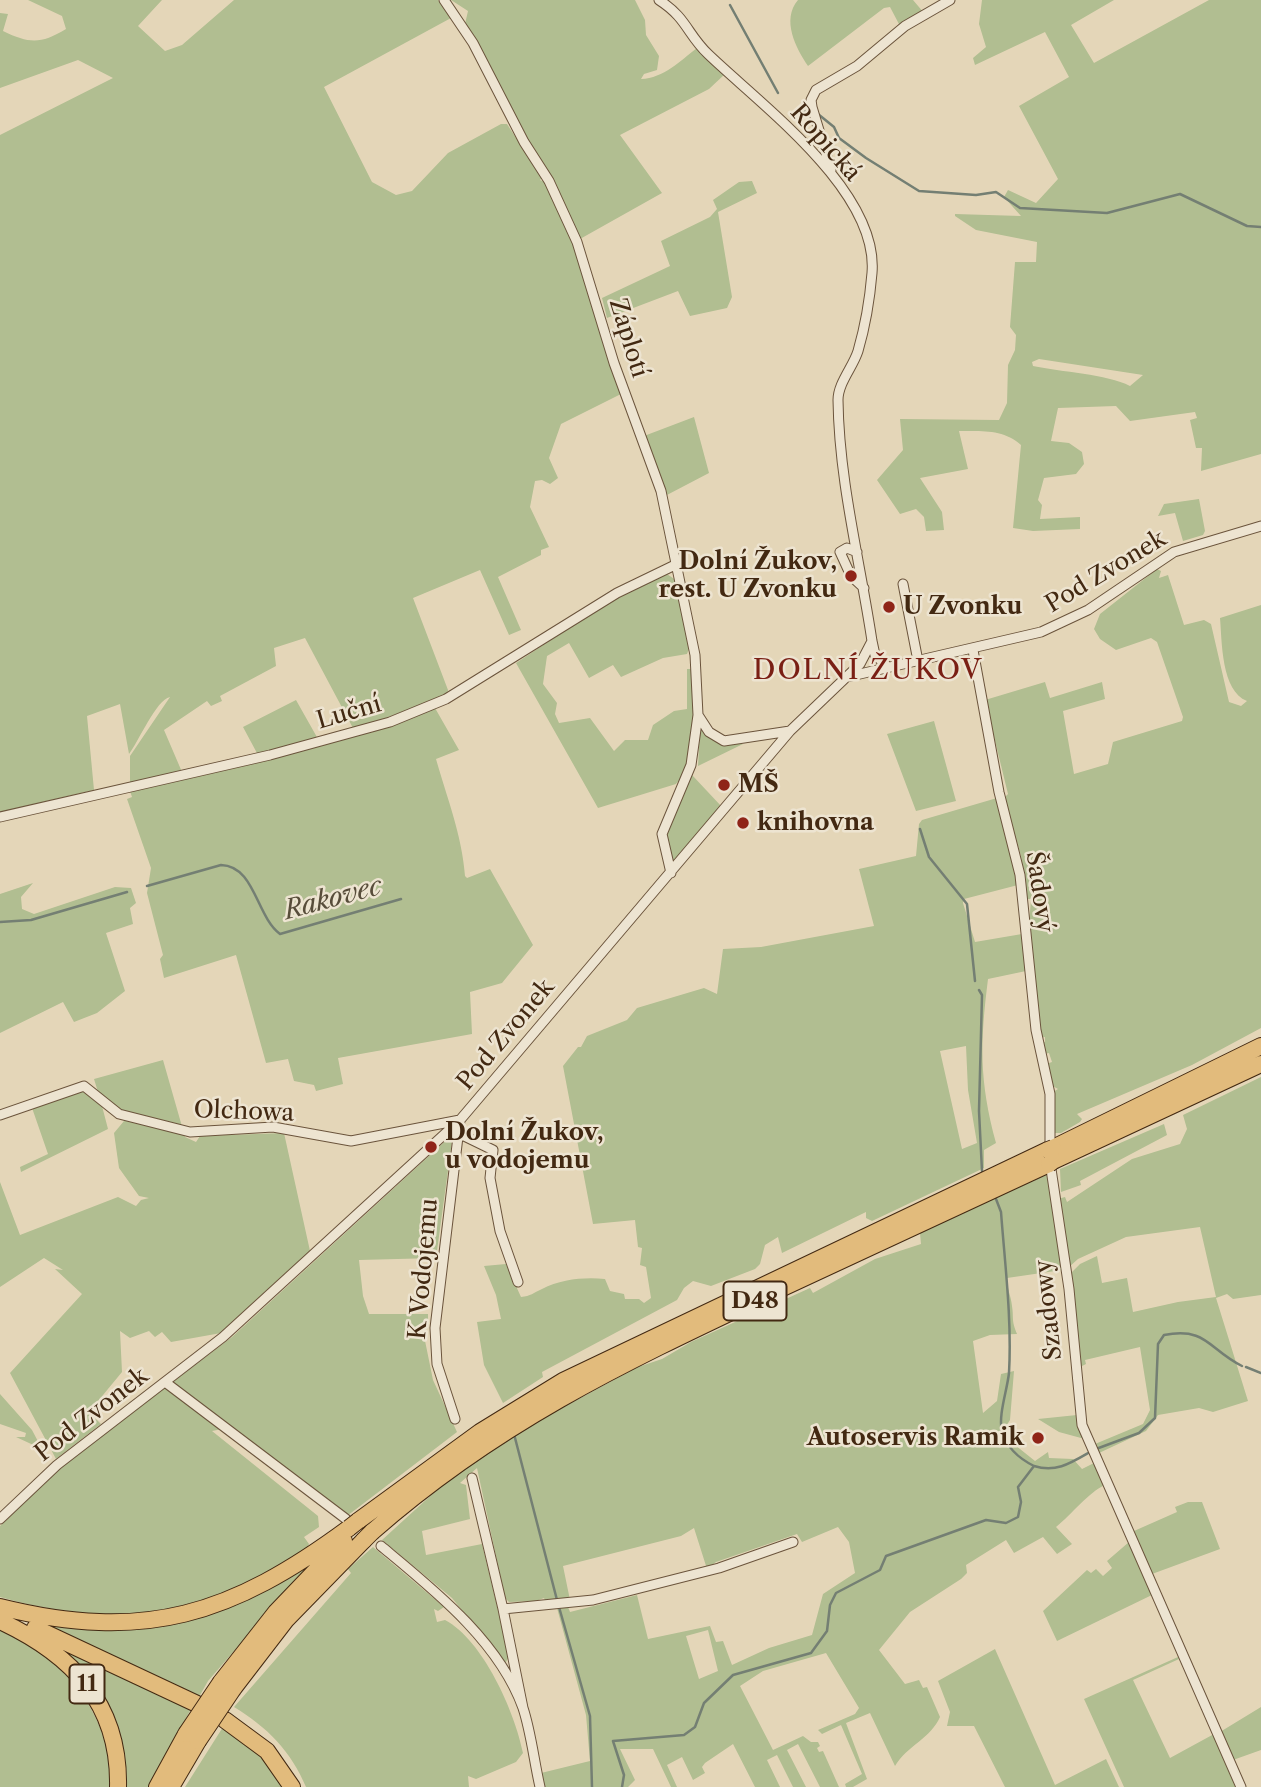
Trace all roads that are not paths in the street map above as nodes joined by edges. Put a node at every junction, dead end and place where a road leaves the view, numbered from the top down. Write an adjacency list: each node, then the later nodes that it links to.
1 (444, 0): 7 (street, Záplotí)
2 (659, 0): 4 (street, Ropická)
3 (950, 0): 4 (street)
4 (834, 175): 6 (street, Ropická)
5 (1261, 526): 11 (street, Pod Zvonek)
6 (857, 552): 9 (street, Ropická); 9 (street)
7 (677, 564): 15 (street, Záplotí); 17 (street, Luční)
8 (902, 584): 12 (street)
9 (864, 589): 10 (street, Ropická)
10 (872, 641): 13 (street); 14 (street, Pod Zvonek)
11 (973, 650): 12 (street, Pod Zvonek); 24 (street, Šadový)
12 (918, 661): 13 (street, Pod Zvonek)
13 (888, 667): 14 (street, Pod Zvonek)
14 (847, 677): 16 (street, Pod Zvonek)
15 (698, 715): 16 (street); 18 (street, Záplotí)
16 (790, 731): 18 (street, Pod Zvonek)
17 (0, 817)
18 (671, 873): 22 (street, Pod Zvonek)
19 (1261, 1046): 24 (highway, D48)
20 (1261, 1064): 24 (highway, D48)
21 (0, 1115): 22 (street, Olchowa)
22 (460, 1120): 23 (street, K Vodojemu); 26 (street, Pod Zvonek)
23 (458, 1133): 25 (street); 27 (street, K Vodojemu)
24 (1051, 1156): 30 (highway, D48); 30 (highway, D48); 45 (street, Szadowy)
25 (518, 1282)
26 (165, 1382): 29 (street, Pod Zvonek); 30 (street)
27 (455, 1419)
28 (472, 1478): 33 (street)
29 (0, 1519)
30 (361, 1530): 32 (highway); 37 (street); 39 (highway, D48, bridge)
31 (793, 1542): 33 (street)
32 (0, 1607)
33 (503, 1609): 37 (street)
34 (0, 1614): 36 (highway, 11)
35 (0, 1620): 40 (highway, 11)
36 (197, 1704)
37 (523, 1708): 44 (street)
38 (225, 1720): 43 (highway)
39 (192, 1738): 41 (highway, D48); 42 (highway, D48)
40 (118, 1787)
41 (157, 1787)
42 (171, 1787)
43 (292, 1787)
44 (540, 1787)
45 (1241, 1787)

